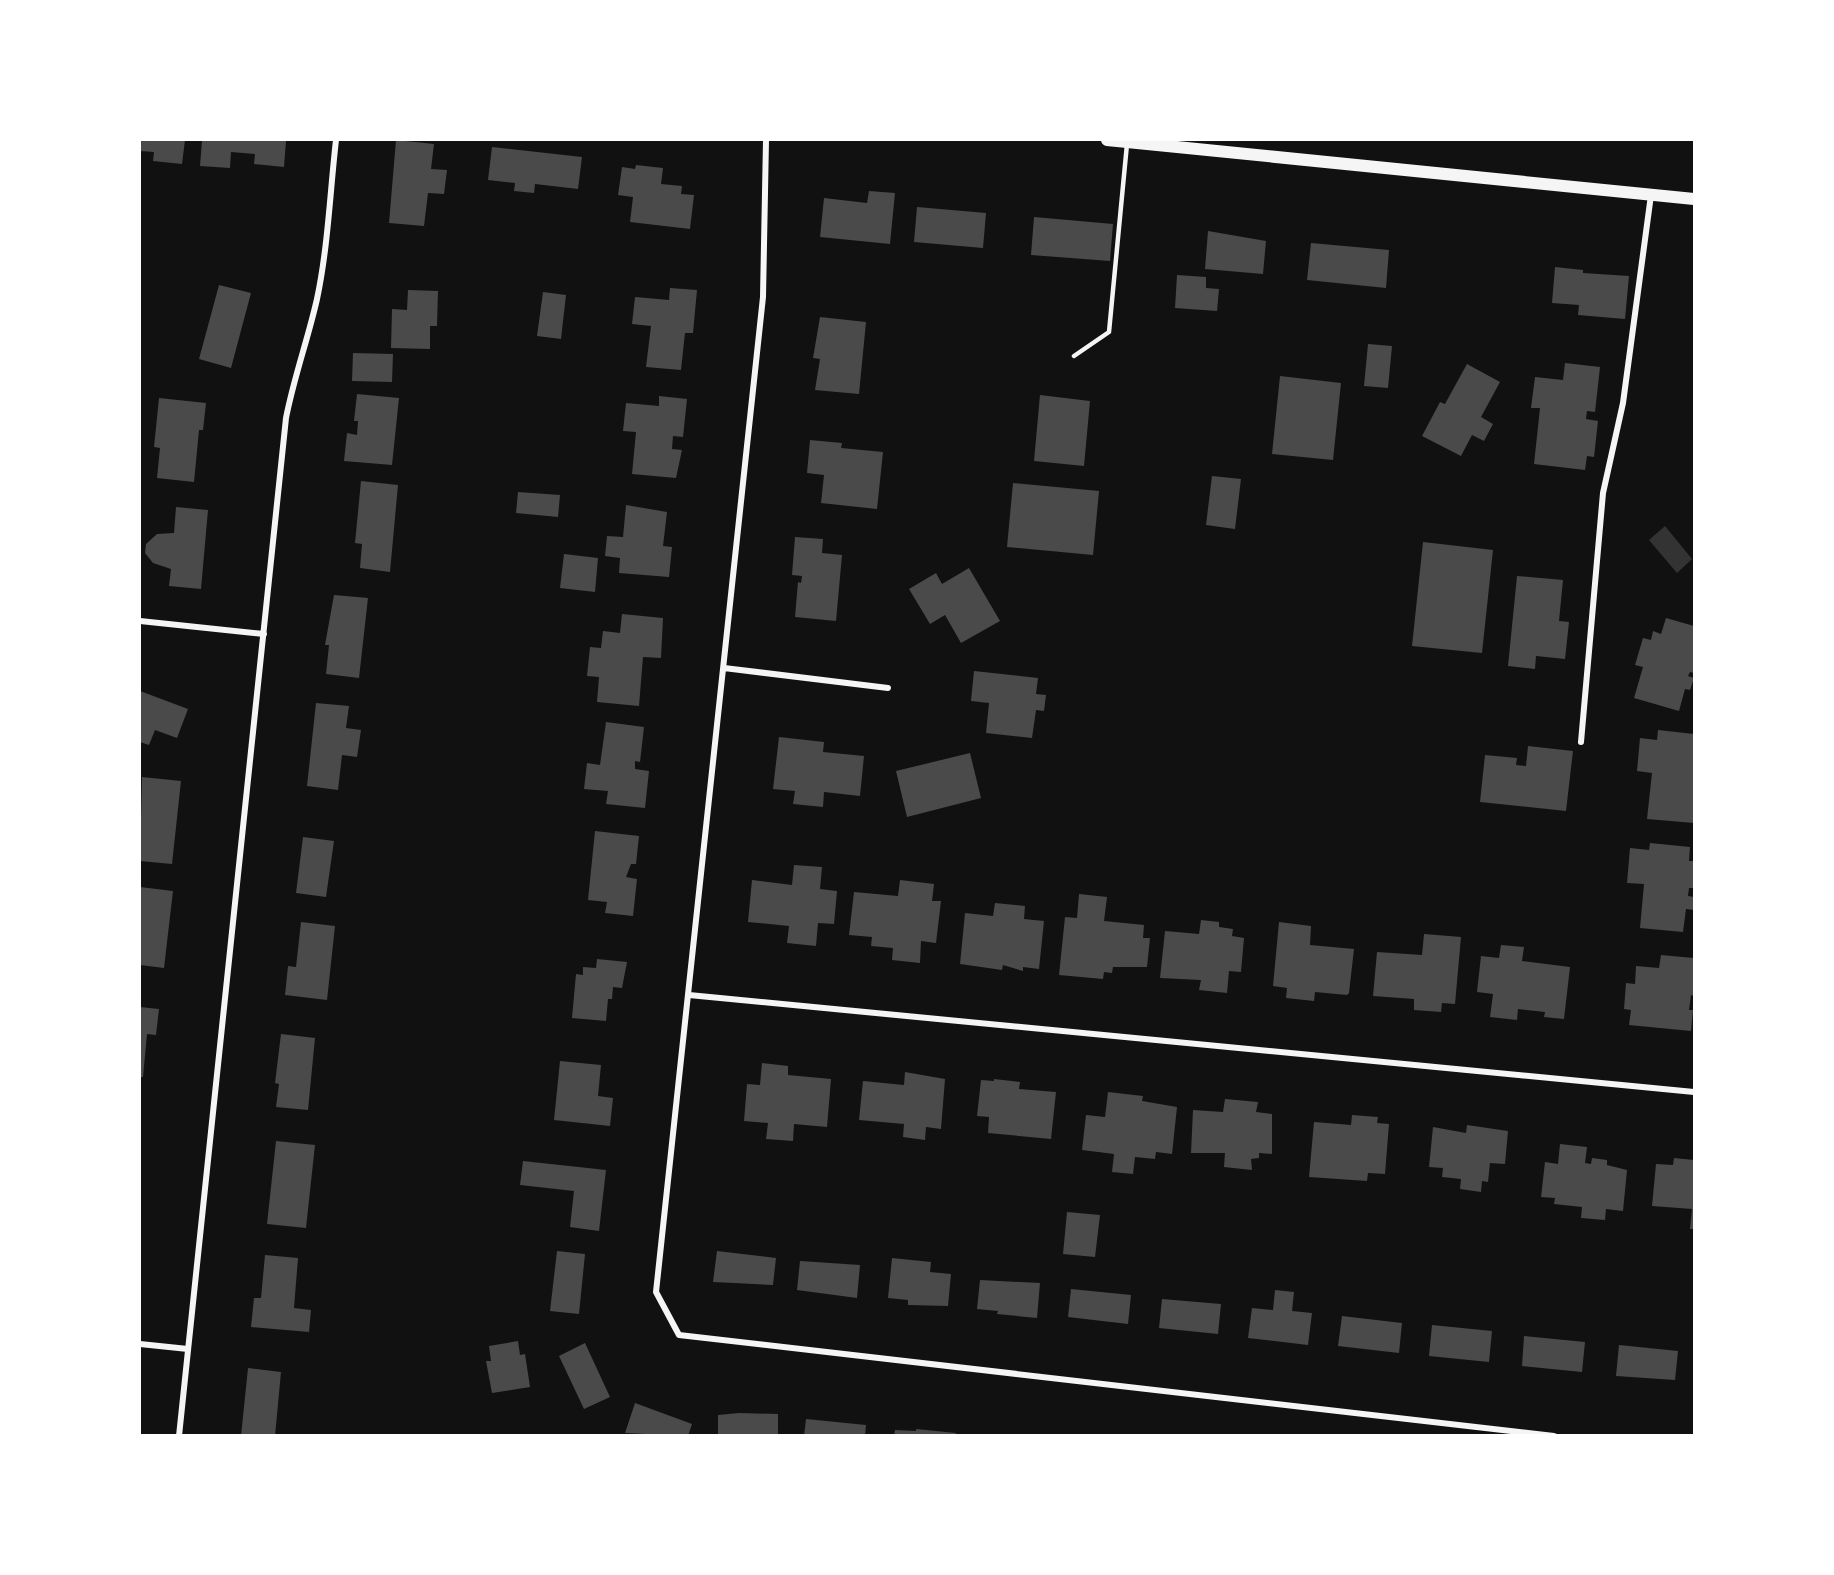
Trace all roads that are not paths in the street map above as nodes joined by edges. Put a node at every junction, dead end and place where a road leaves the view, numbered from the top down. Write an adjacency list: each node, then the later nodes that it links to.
1 (336, 140): 9 (street)
2 (766, 140): 10 (street)
3 (1107, 140): 4 (main road)
4 (1127, 142): 5 (main road); 7 (lane)
5 (1651, 195): 6 (main road); 12 (street)
6 (1695, 200)
7 (1074, 356)
8 (140, 621): 9 (street)
9 (264, 634): 16 (street)
10 (724, 668): 11 (street); 13 (street)
11 (888, 688)
12 (1581, 742)
13 (689, 995): 14 (street); 17 (street)
14 (1695, 1092)
15 (140, 1344): 16 (street)
16 (188, 1349): 18 (street)
17 (1466, 1426): 19 (street); 20 (street)
18 (180, 1436)
19 (1465, 1436)
20 (1554, 1436)

